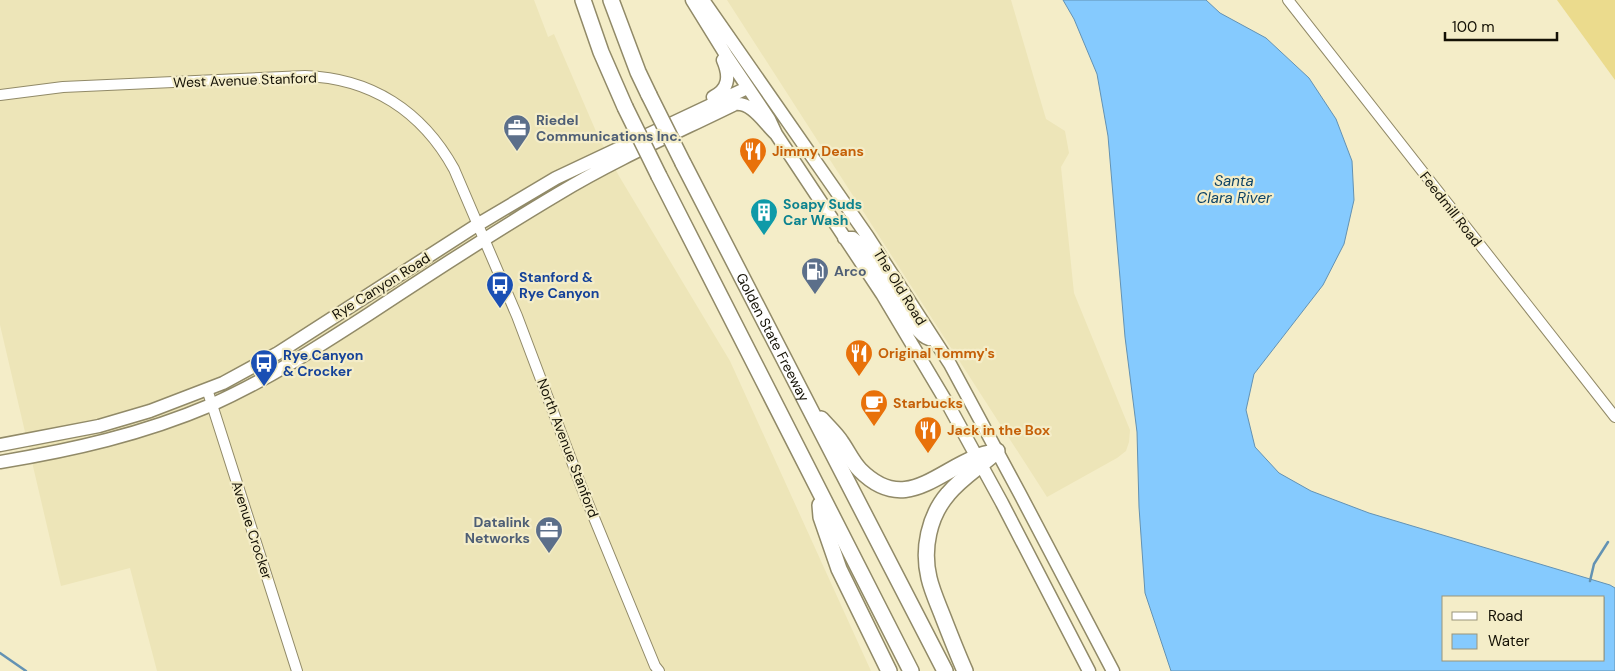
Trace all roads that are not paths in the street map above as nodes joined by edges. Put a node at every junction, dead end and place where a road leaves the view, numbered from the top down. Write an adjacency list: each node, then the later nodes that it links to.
1 (583, 0): 27 (highway, Golden State Freeway, bridge)
2 (611, 0): 20 (highway, Golden State Freeway, bridge)
3 (687, 0): 11 (main road)
4 (692, 0): 8 (main road, The Old Road)
5 (703, 0): 7 (main road, The Old Road)
6 (1288, 0): 22 (street, Feedmill Road)
7 (758, 79): 8 (main road, Rye Canyon Road); 16 (main road, The Old Road)
8 (747, 88): 10 (main road, The Old Road); 11 (main road, Rye Canyon Road); 12 (main road, Rye Canyon Road)
9 (0, 95): 13 (street, West Avenue Stanford)
10 (776, 134): 12 (main road, Rye Canyon Road); 14 (main road, The Old Road)
11 (615, 151): 13 (main road, Rye Canyon Road)
12 (580, 181): 15 (main road, Rye Canyon Road)
13 (477, 225): 15 (street, North Avenue Stanford); 19 (main road, Rye Canyon Road)
14 (844, 238): 16 (main road); 17 (main road, The Old Road)
15 (484, 240): 21 (main road, Rye Canyon Road); 29 (street, North Avenue Stanford)
16 (900, 287): 18 (main road, The Old Road)
17 (882, 294): 18 (main road); 25 (main road, The Old Road)
18 (934, 340): 24 (main road, The Old Road)
19 (207, 389): 21 (street, Avenue Crocker); 23 (main road, Rye Canyon Road)
20 (806, 403): 25 (highway); 32 (highway, Golden State Freeway)
21 (212, 405): 26 (main road, Rye Canyon Road); 28 (street, Avenue Crocker)
22 (1615, 417)
23 (0, 445)
24 (997, 451): 25 (highway); 35 (main road, The Old Road)
25 (980, 461): 33 (highway); 34 (main road, The Old Road)
26 (0, 462)
27 (819, 493): 30 (highway); 31 (highway, Golden State Freeway)
28 (297, 671)
29 (660, 671)
30 (889, 671)
31 (911, 671)
32 (945, 671)
33 (964, 671)
34 (1089, 671)
35 (1113, 671)

